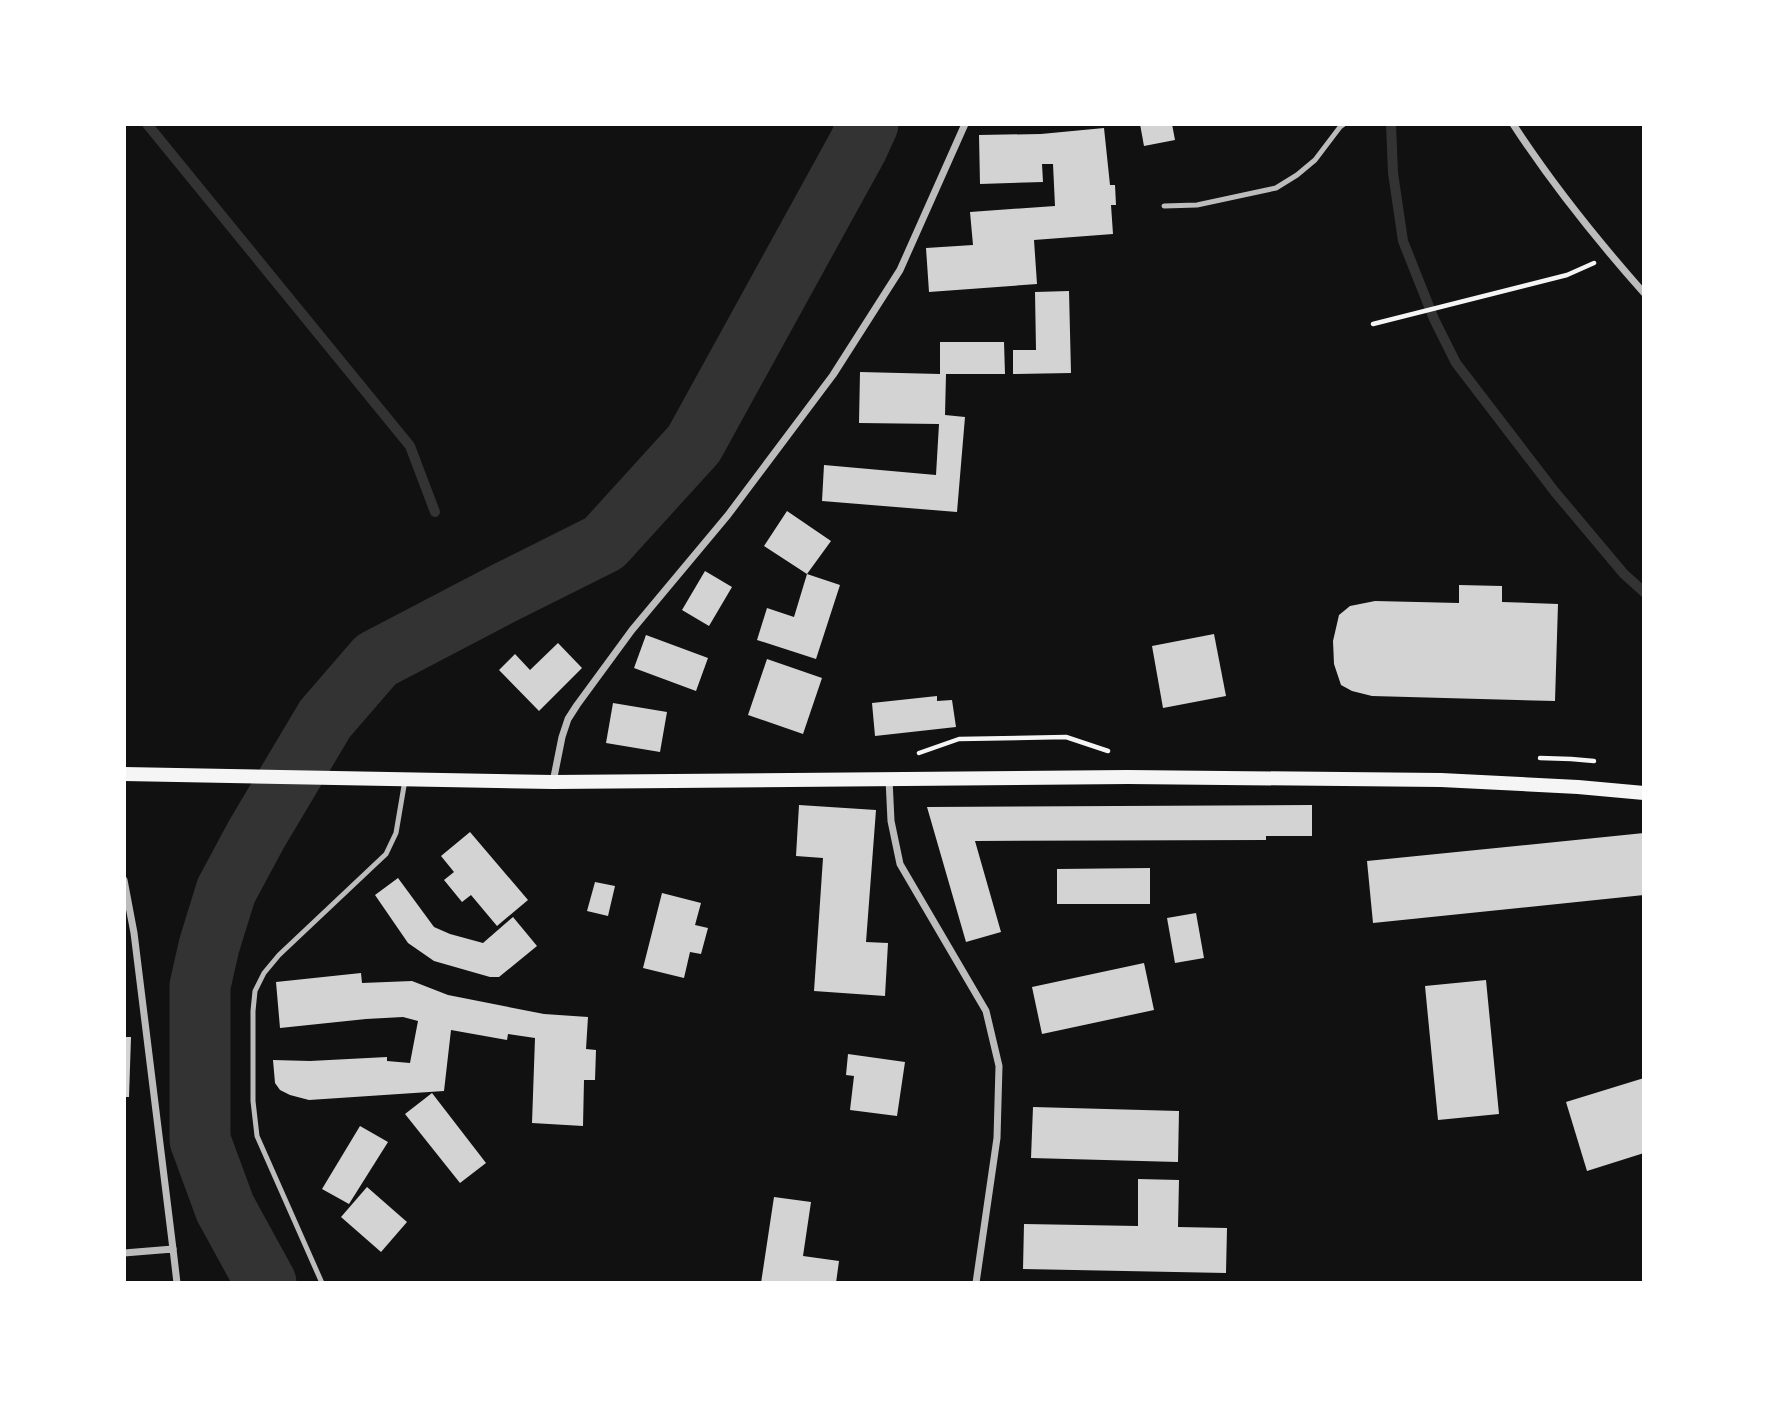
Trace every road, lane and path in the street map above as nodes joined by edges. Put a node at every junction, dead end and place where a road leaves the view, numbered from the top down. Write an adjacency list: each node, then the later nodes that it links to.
1 (965, 124): 11 (street)
2 (1344, 124): 4 (lane)
3 (1513, 124): 5 (street)
4 (1164, 206)
5 (1611, 256): 6 (street); 7 (path)
6 (1644, 293)
7 (1373, 324)
8 (124, 774): 10 (main road)
9 (889, 779): 11 (main road); 12 (main road); 18 (street)
10 (405, 780): 11 (main road); 17 (lane)
11 (553, 782)
12 (1644, 793)
13 (124, 880): 14 (street)
14 (173, 1249): 15 (street); 16 (street)
15 (124, 1253)
16 (177, 1283)
17 (322, 1283)
18 (976, 1283)

